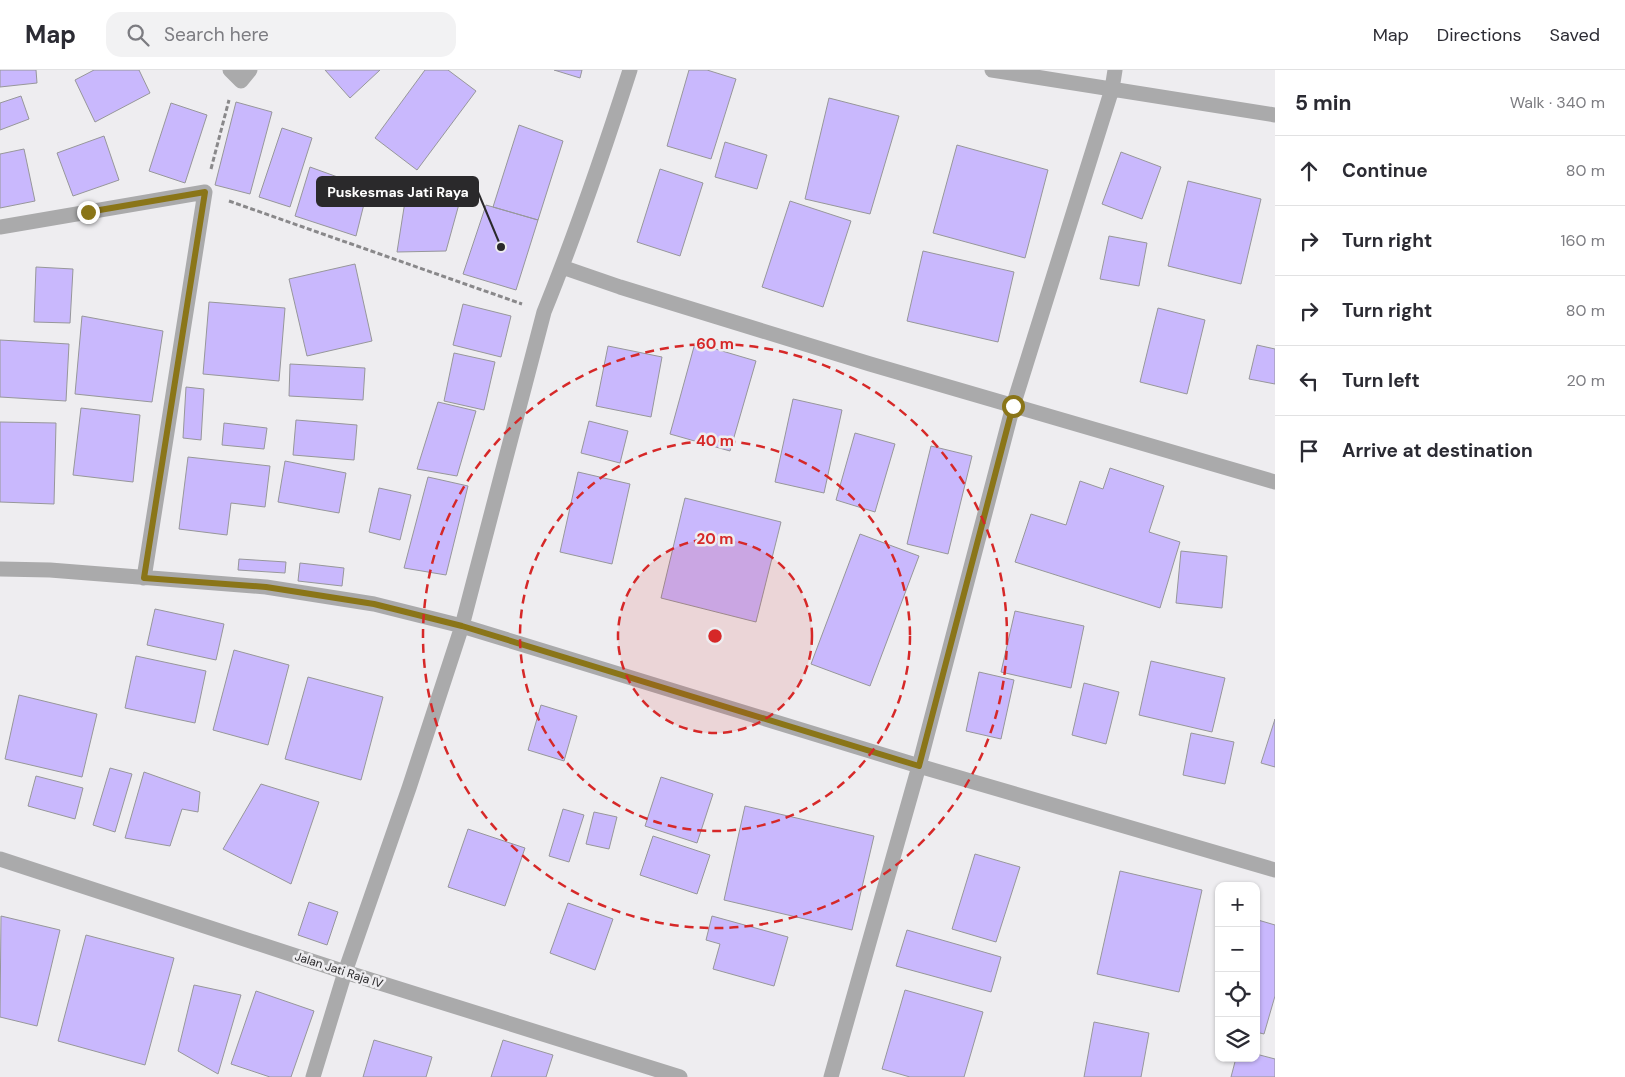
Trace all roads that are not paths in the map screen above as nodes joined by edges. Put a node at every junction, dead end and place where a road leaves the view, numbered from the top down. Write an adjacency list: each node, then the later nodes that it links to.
1 (230, 70): 5 (street)
2 (630, 70): 9 (street)
3 (992, 70): 6 (street)
4 (1115, 70): 6 (street)
5 (246, 75)
6 (1112, 89): 7 (street); 10 (street)
7 (1275, 115)
8 (0, 228): 13 (street)
9 (562, 267): 10 (street); 14 (street)
10 (1013, 406): 11 (street); 15 (street)
11 (1275, 482)
12 (0, 569): 13 (street)
13 (144, 578): 14 (street)
14 (462, 626): 15 (street); 18 (street)
15 (919, 766): 17 (street); 21 (street)
16 (0, 859): 18 (street, Jalan Jati Raja IV)
17 (1275, 870)
18 (345, 972): 19 (street); 20 (street, Jalan Jati Raja IV)
19 (314, 1077)
20 (680, 1077)
21 (831, 1077)

